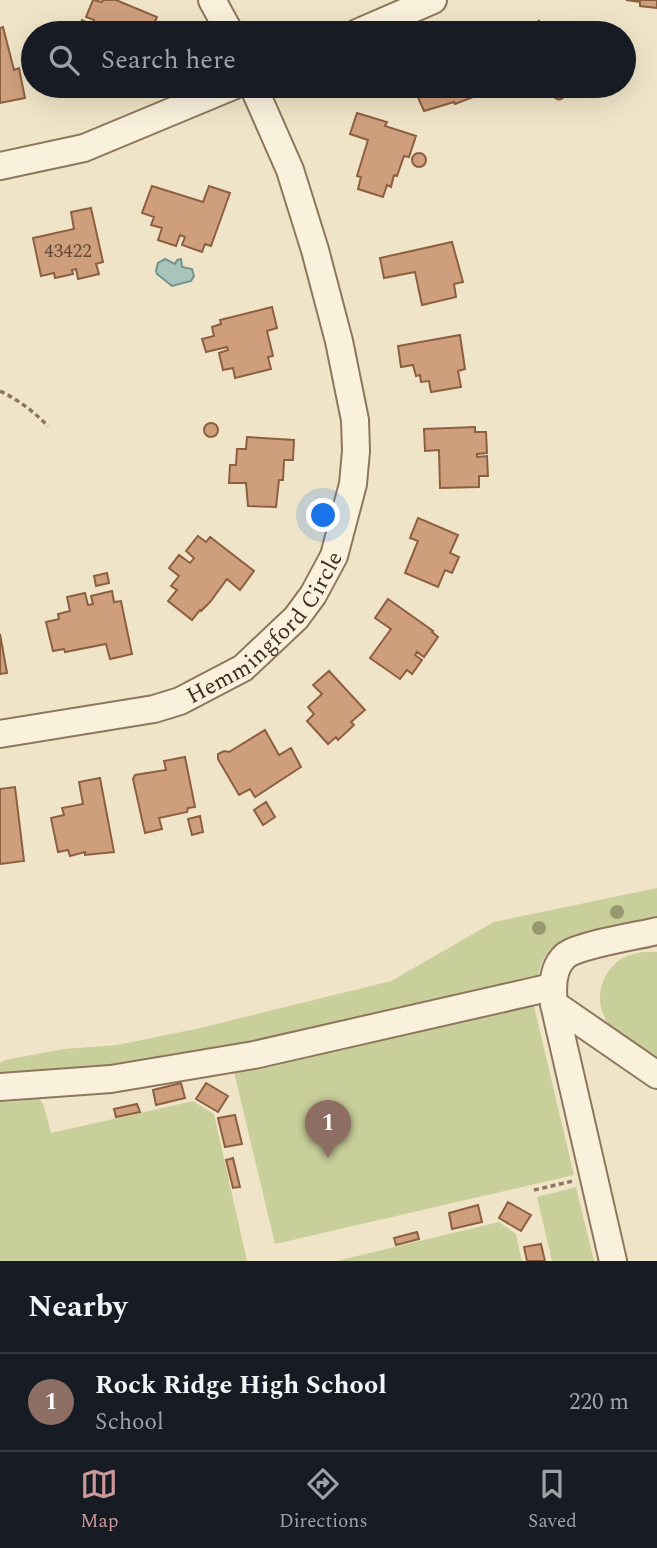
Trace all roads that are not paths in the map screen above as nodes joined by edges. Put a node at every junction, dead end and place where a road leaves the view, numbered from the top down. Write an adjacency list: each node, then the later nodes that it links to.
1 (212, 0): 3 (street)
2 (433, 0): 4 (street)
3 (223, 21)
4 (385, 21)
5 (204, 98): 7 (street)
6 (258, 98): 8 (street, Hemmingford Circle)
7 (0, 166)
8 (0, 734)
9 (657, 931): 10 (street)
10 (553, 996): 11 (street); 12 (street); 13 (street)
11 (657, 1075)
12 (0, 1087)
13 (613, 1261)

